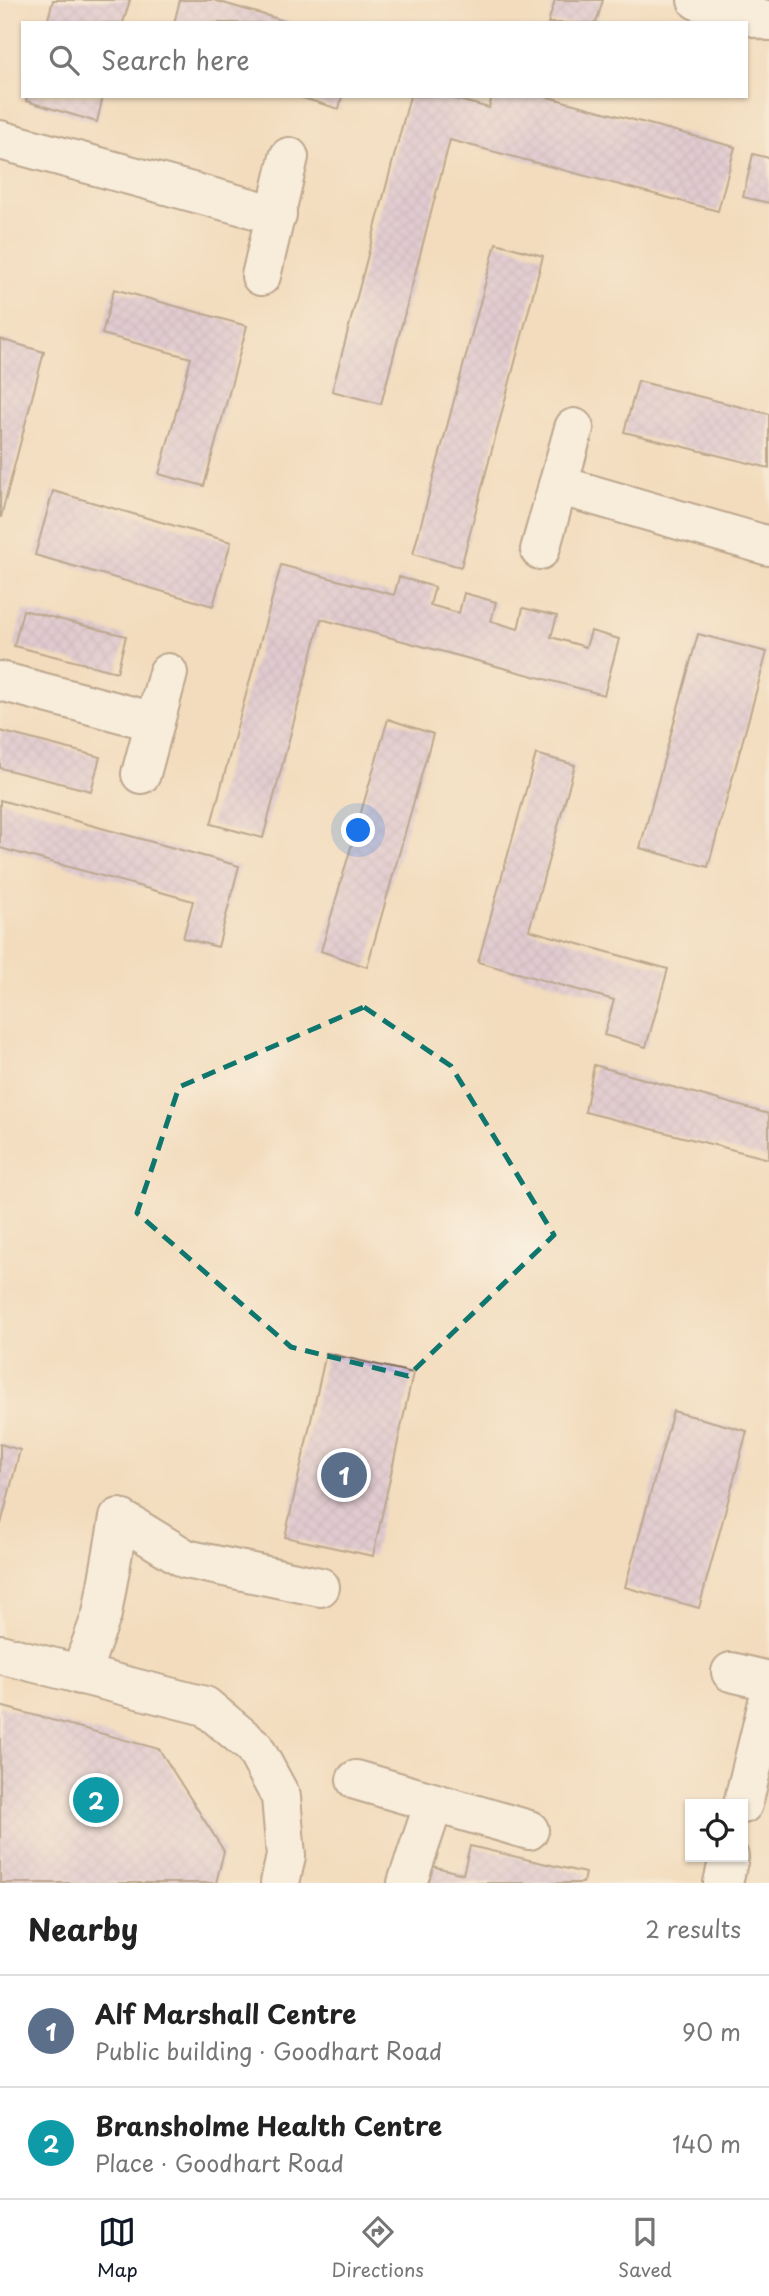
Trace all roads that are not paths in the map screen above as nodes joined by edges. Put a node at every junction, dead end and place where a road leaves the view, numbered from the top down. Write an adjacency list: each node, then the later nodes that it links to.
1 (682, 0): 3 (street)
2 (697, 0): 4 (street)
3 (677, 21)
4 (769, 21)
5 (0, 140): 7 (street)
6 (289, 157): 7 (street)
7 (276, 215): 8 (street)
8 (261, 276)
9 (574, 428): 10 (street)
10 (558, 485): 11 (street); 12 (street)
11 (769, 546)
12 (540, 550)
13 (168, 673): 15 (street)
14 (0, 681): 15 (street)
15 (155, 722): 16 (street)
16 (141, 774)
17 (320, 1587): 20 (street)
18 (0, 1654): 20 (street)
19 (730, 1672): 21 (street)
20 (80, 1675): 28 (street)
21 (769, 1681)
22 (769, 1698): 24 (street)
23 (356, 1780): 25 (street)
24 (744, 1799)
25 (434, 1803): 26 (street); 29 (street)
26 (528, 1830)
27 (728, 1862): 30 (street)
28 (280, 1883)
29 (407, 1883)
30 (723, 1883)

